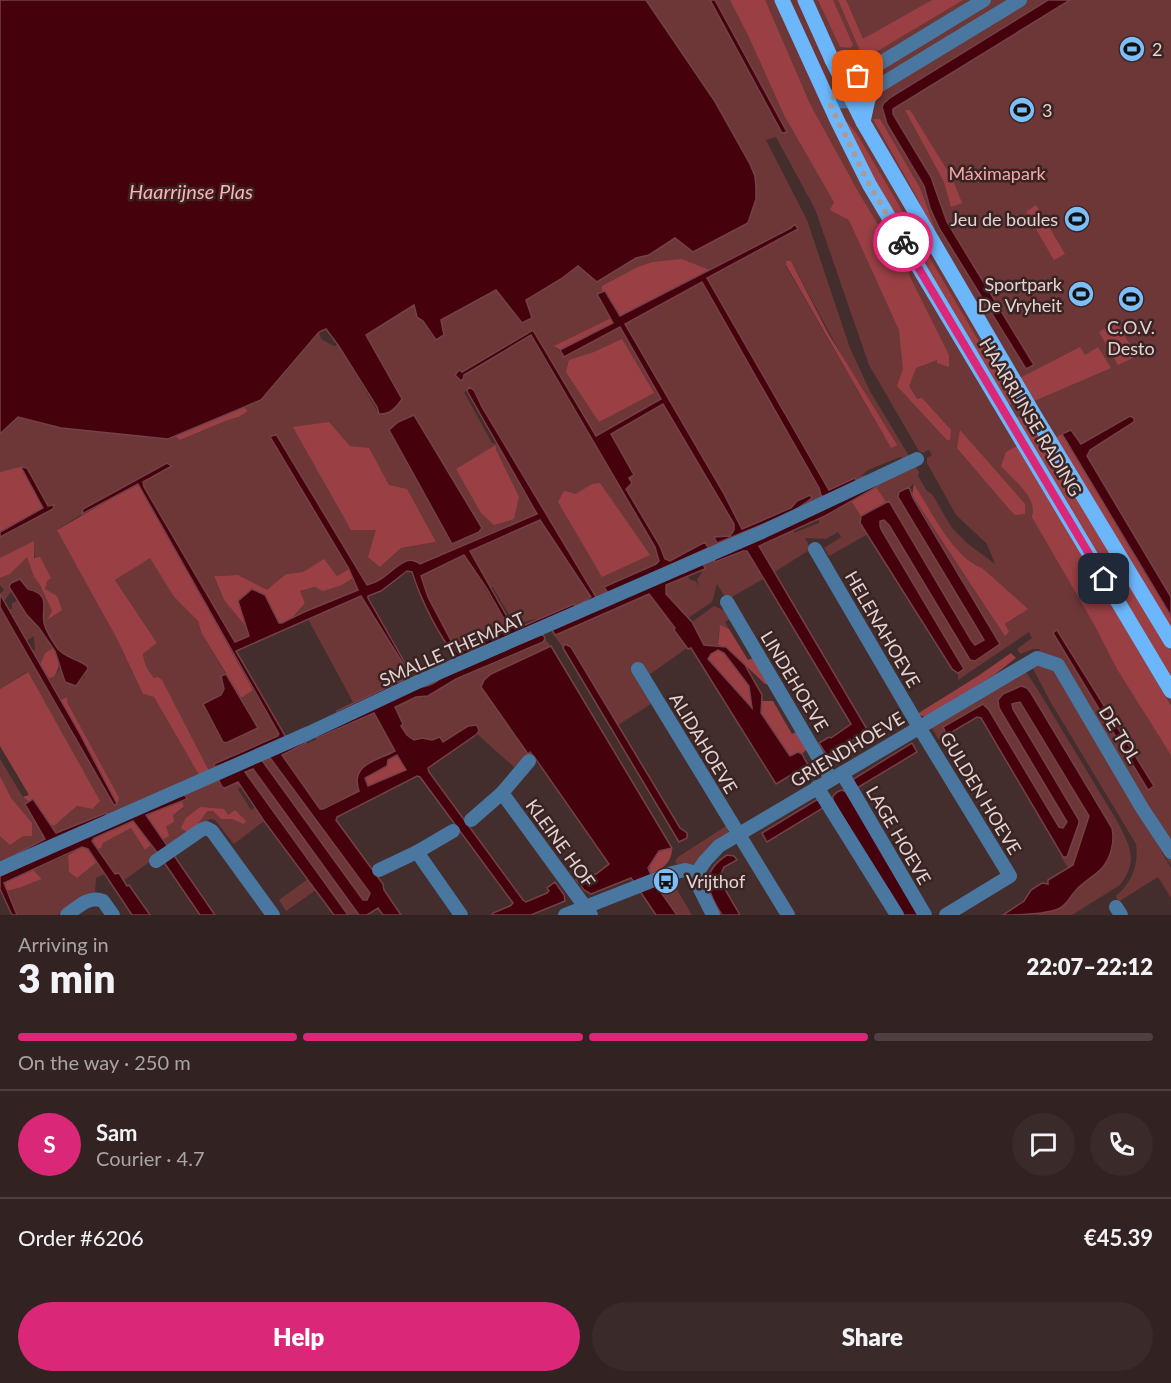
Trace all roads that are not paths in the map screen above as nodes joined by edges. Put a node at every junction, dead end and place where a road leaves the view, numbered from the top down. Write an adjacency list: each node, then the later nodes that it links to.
1 (782, 0): 10 (main road, HAARRIJNSE RADING)
2 (805, 0): 5 (main road, HAARRIJNSE RADING)
3 (984, 0): 6 (street)
4 (1020, 0): 8 (street)
5 (832, 60): 6 (main road); 7 (main road, HAARRIJNSE RADING)
6 (864, 73): 7 (street)
7 (845, 86): 9 (main road, HAARRIJNSE RADING); 10 (street)
8 (875, 89): 9 (street); 11 (main road)
9 (852, 101): 10 (street); 11 (main road, HAARRIJNSE RADING)
10 (829, 102): 18 (main road, HAARRIJNSE RADING)
11 (864, 122): 15 (main road, HAARRIJNSE RADING)
12 (917, 459): 30 (street, SMALLE THEMAAT)
13 (815, 549): 19 (street, HELENAHOEVE)
14 (727, 602): 21 (street, LINDEHOEVE)
15 (1171, 641)
16 (1023, 664): 19 (street, GRIENDHOEVE); 28 (street, DE TOL)
17 (638, 669): 26 (street, ALIDAHOEVE)
18 (1171, 691)
19 (919, 727): 21 (street, GRIENDHOEVE); 43 (street, GULDEN HOEVE)
20 (529, 760): 23 (street, KLEINE HOF)
21 (837, 776): 22 (street, GRIENDHOEVE); 42 (street, LAGE HOEVE)
22 (817, 787): 26 (street, GRIENDHOEVE); 41 (street)
23 (502, 793): 24 (street, KLEINE HOF); 33 (street, KLEINE HOF)
24 (471, 820)
25 (453, 831): 27 (street)
26 (738, 835): 32 (street, GRIENDHOEVE); 40 (street, ALIDAHOEVE)
27 (417, 852): 31 (street); 37 (street)
28 (1171, 852)
29 (156, 861): 36 (street)
30 (0, 869)
31 (378, 870)
32 (697, 873): 33 (street); 39 (street)
33 (588, 911): 38 (street)
34 (67, 915): 35 (street)
35 (113, 915)
36 (273, 915)
37 (461, 915)
38 (565, 915)
39 (713, 915)
40 (788, 915)
41 (897, 915)
42 (925, 915)
43 (946, 915)

